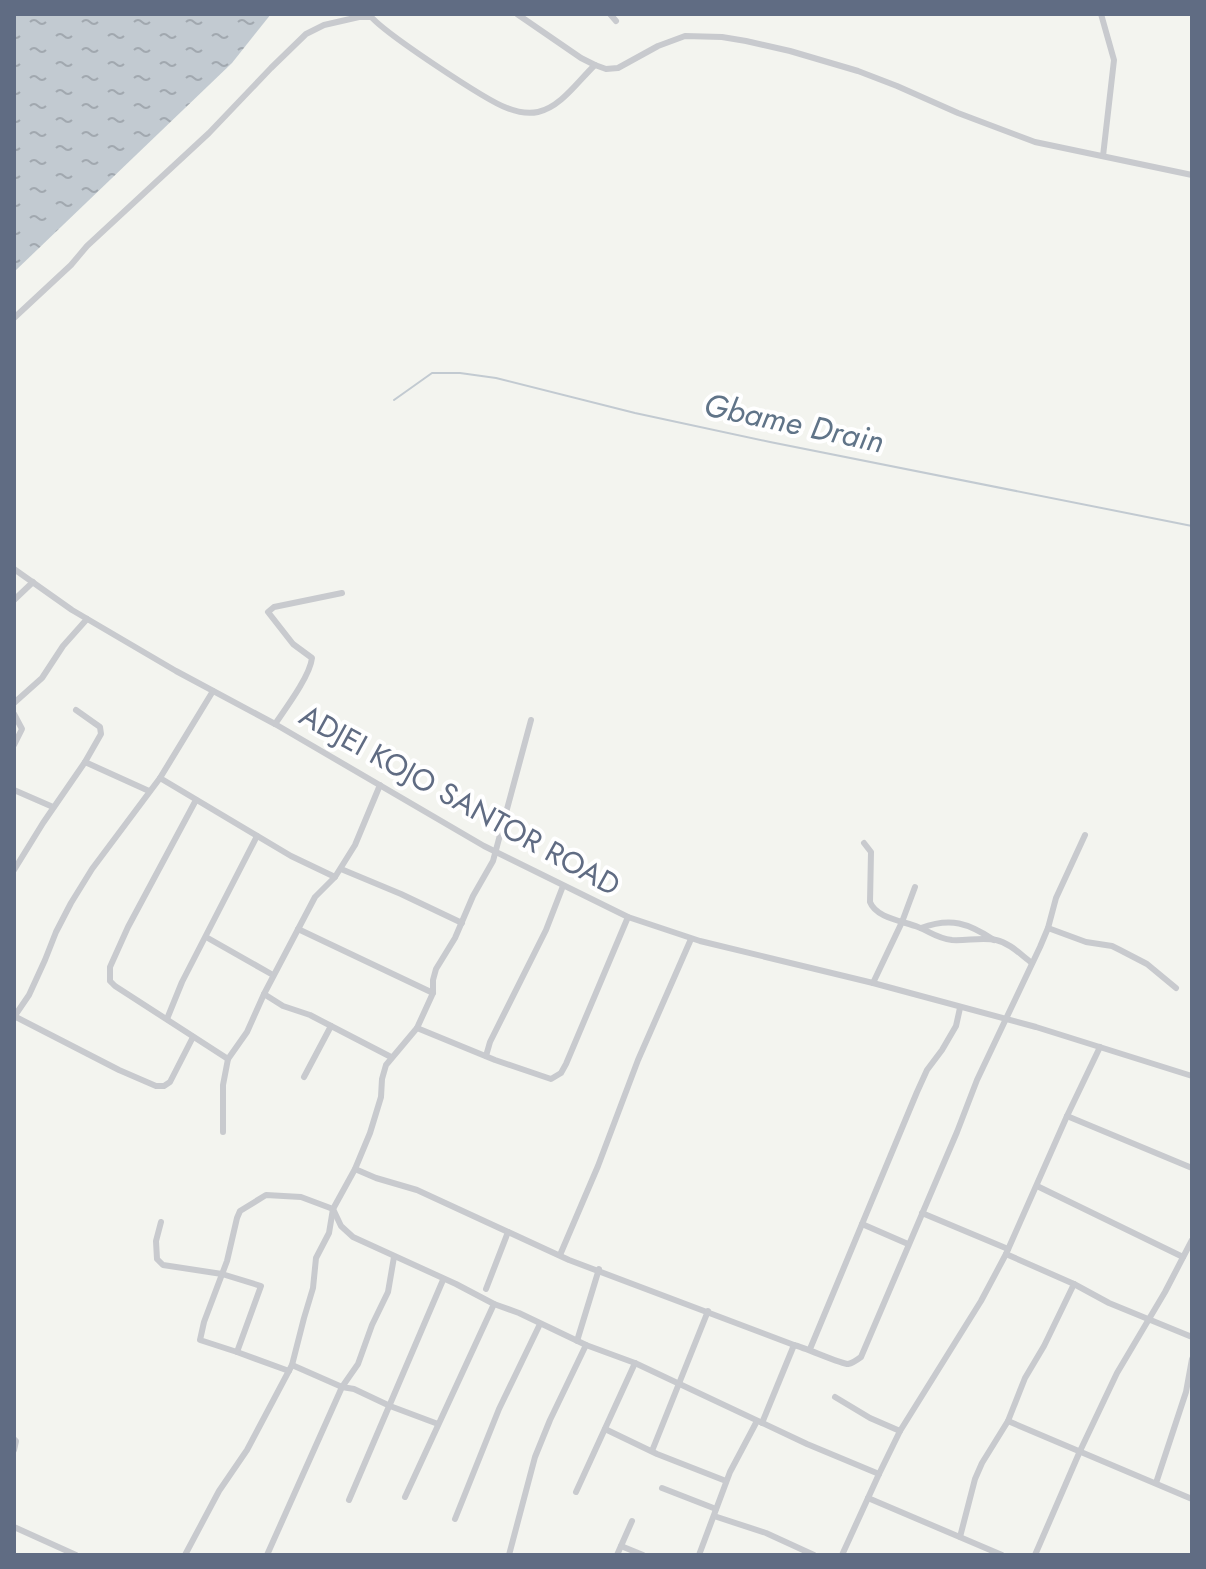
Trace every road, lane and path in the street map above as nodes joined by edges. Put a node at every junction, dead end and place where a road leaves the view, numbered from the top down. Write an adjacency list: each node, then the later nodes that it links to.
1 (517, 14): 6 (street)
2 (610, 14): 5 (street)
3 (1101, 14): 7 (street)
4 (370, 16): 6 (street); 9 (street)
5 (616, 21)
6 (595, 65): 7 (street)
7 (1103, 156): 8 (street)
8 (1192, 175)
9 (14, 318)
10 (14, 569): 11 (street, ADJEI KOJO SANTOR ROAD)
11 (33, 582): 13 (street); 14 (street, ADJEI KOJO SANTOR ROAD)
12 (342, 593): 20 (street)
13 (14, 600)
14 (87, 619): 15 (street, ADJEI KOJO SANTOR ROAD); 16 (street)
15 (213, 691): 20 (street, ADJEI KOJO SANTOR ROAD); 23 (street)
16 (14, 703)
17 (76, 710): 22 (street)
18 (14, 714): 21 (street)
19 (531, 720): 32 (street)
20 (275, 724): 24 (street, ADJEI KOJO SANTOR ROAD)
21 (14, 745)
22 (85, 762): 26 (street); 28 (street)
23 (160, 778): 26 (street); 27 (street)
24 (380, 785): 32 (street, ADJEI KOJO SANTOR ROAD); 33 (street)
25 (14, 790): 28 (street)
26 (149, 791): 54 (street)
27 (196, 800): 30 (street); 55 (street)
28 (53, 807): 34 (street)
29 (1085, 835): 42 (street)
30 (257, 836): 35 (street); 44 (street)
31 (864, 843): 39 (street)
32 (495, 851): 36 (street, ADJEI KOJO SANTOR ROAD); 40 (street)
33 (341, 869): 35 (street); 40 (street)
34 (14, 870)
35 (335, 877): 43 (street)
36 (563, 886): 38 (street, ADJEI KOJO SANTOR ROAD); 61 (street)
37 (915, 887): 39 (street)
38 (628, 917): 45 (street, ADJEI KOJO SANTOR ROAD); 61 (street)
39 (902, 922): 41 (street); 49 (street)
40 (462, 923): 51 (street)
41 (921, 928): 46 (street); 46 (street)
42 (1048, 928): 47 (street); 50 (street)
43 (298, 929): 48 (street); 51 (street)
44 (206, 937): 48 (street); 55 (street)
45 (691, 939): 49 (street, ADJEI KOJO SANTOR ROAD); 79 (street)
46 (994, 940): 47 (street)
47 (1032, 963): 56 (street)
48 (273, 975): 52 (street)
49 (873, 983): 53 (street, ADJEI KOJO SANTOR ROAD)
50 (1176, 988)
51 (433, 993): 58 (street)
52 (264, 994): 57 (street); 63 (street)
53 (960, 1008): 56 (street, ADJEI KOJO SANTOR ROAD); 74 (street)
54 (14, 1016): 59 (street)
55 (167, 1019): 59 (street)
56 (1006, 1019): 60 (street, ADJEI KOJO SANTOR ROAD); 72 (street)
57 (331, 1026): 62 (street); 65 (street)
58 (417, 1028): 61 (street); 62 (street)
59 (193, 1037): 63 (street)
60 (1100, 1047): 64 (street, ADJEI KOJO SANTOR ROAD); 66 (street)
61 (486, 1056)
62 (391, 1057): 69 (street)
63 (228, 1059): 67 (street)
64 (1192, 1076)
65 (304, 1077)
66 (1067, 1116): 68 (street); 70 (street)
67 (223, 1132)
68 (1192, 1168)
69 (355, 1169): 71 (street); 75 (street)
70 (1037, 1186): 78 (street); 81 (street)
71 (333, 1209): 80 (street); 83 (street); 99 (street)
72 (922, 1213): 77 (street); 78 (street)
73 (161, 1222): 83 (street)
74 (862, 1224): 77 (street); 95 (street)
75 (508, 1232): 79 (street); 86 (street)
76 (1192, 1240): 81 (street)
77 (908, 1244): 95 (street)
78 (1007, 1252): 85 (street); 108 (street)
79 (560, 1255): 82 (street)
80 (394, 1257): 84 (street); 101 (street)
81 (1183, 1257): 89 (street)
82 (599, 1269): 88 (street); 92 (street)
83 (222, 1274): 96 (street); 96 (street)
84 (443, 1280): 87 (street); 103 (street)
85 (1074, 1284): 89 (street); 104 (street)
86 (486, 1289)
87 (494, 1304): 90 (street); 106 (street)
88 (708, 1311): 94 (street); 100 (street)
89 (1148, 1319): 91 (street); 112 (street)
90 (540, 1324): 92 (street); 123 (street)
91 (1192, 1337)
92 (577, 1341): 93 (street)
93 (586, 1345): 98 (street); 131 (street)
94 (794, 1345): 95 (street); 105 (street)
95 (810, 1349)
96 (237, 1352): 99 (street)
97 (1192, 1359): 115 (street)
98 (635, 1363): 100 (street); 107 (street)
99 (291, 1368): 101 (street); 129 (street)
100 (679, 1384): 105 (street); 111 (street)
101 (342, 1387): 103 (street); 130 (street)
102 (835, 1397): 108 (street)
103 (390, 1406): 106 (street); 121 (street)
104 (1008, 1421): 112 (street); 126 (street)
105 (760, 1422): 113 (street); 114 (street)
106 (438, 1424): 118 (street)
107 (605, 1429): 111 (street); 117 (street)
108 (900, 1431): 113 (street)
109 (14, 1439): 110 (street)
110 (14, 1450)
111 (652, 1451): 114 (street)
112 (1080, 1451): 115 (street); 138 (street)
113 (879, 1474): 119 (street)
114 (726, 1481): 122 (street)
115 (1156, 1483): 120 (street)
116 (662, 1488): 122 (street)
117 (576, 1492)
118 (405, 1497)
119 (868, 1498): 126 (street); 136 (street)
120 (1192, 1499)
121 (349, 1500)
122 (715, 1512): 134 (street); 135 (street)
123 (455, 1519)
124 (632, 1521): 127 (street)
125 (14, 1527): 128 (street)
126 (960, 1537): 137 (street)
127 (621, 1546): 132 (street); 133 (street)
128 (76, 1555)
129 (185, 1555)
130 (267, 1555)
131 (509, 1555)
132 (617, 1555)
133 (643, 1555)
134 (699, 1555)
135 (814, 1555)
136 (842, 1555)
137 (1002, 1555)
138 (1035, 1555)

